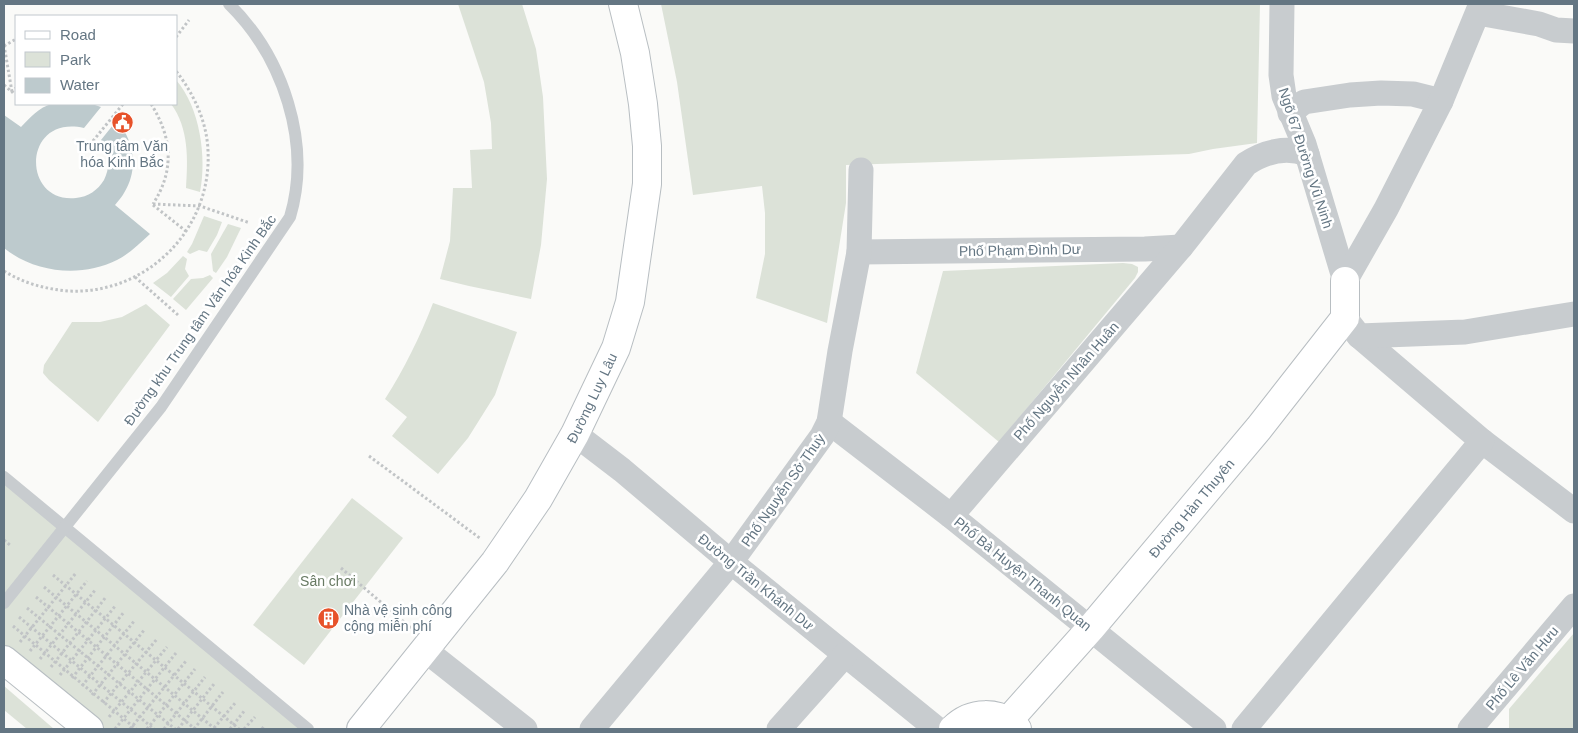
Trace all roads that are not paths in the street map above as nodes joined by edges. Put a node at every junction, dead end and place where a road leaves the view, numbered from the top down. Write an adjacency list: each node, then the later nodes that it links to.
1 (229, 4): 21 (lane, Đường khu Trung tâm Văn hóa Kinh Bắc)
2 (623, 4): 16 (street, Đường Luy Lâu)
3 (1282, 4): 7 (street, Ngõ 67 Đường Vũ Ninh)
4 (1479, 7): 5 (street); 6 (street)
5 (1574, 30)
6 (1441, 101): 7 (street); 12 (street)
7 (1290, 113): 8 (street, Ngõ 67 Đường Vũ Ninh)
8 (1307, 154): 10 (street, Phố Nguyễn Nhân Huân); 12 (street, Ngõ 67 Đường Vũ Ninh)
9 (861, 170): 11 (street, Phố Nguyễn Sở Thuỳ)
10 (1181, 247): 11 (street, Phố Phạm Đình Dư); 20 (street, Phố Nguyễn Nhân Huân)
11 (858, 252): 15 (street, Phố Nguyễn Sở Thuỳ)
12 (1345, 281): 14 (street)
13 (1574, 314): 14 (street)
14 (1352, 327): 17 (street); 25 (street, Đường Hàn Thuyên)
15 (829, 422): 20 (street, Phố Bà Huyện Thanh Quan); 22 (street, Phố Nguyễn Sở Thuỳ)
16 (575, 434): 22 (street, Đường Trần Khánh Dư); 26 (street, Đường Luy Lâu)
17 (1482, 441): 19 (street); 40 (street)
18 (4, 478): 21 (lane)
19 (1574, 511)
20 (951, 516): 25 (street, Phố Bà Huyện Thanh Quan)
21 (64, 528): 23 (lane, Đường khu Trung tâm Văn hóa Kinh Bắc); 32 (lane)
22 (731, 562): 27 (street, Đường Trần Khánh Dư); 35 (street, Phố Nguyễn Sở Thuỳ)
23 (4, 603)
24 (1574, 606): 31 (street, Phố Lê Văn Hưu)
25 (1091, 628): 30 (street, Đường Hàn Thuyên); 39 (street, Phố Bà Huyện Thanh Quan)
26 (420, 641): 33 (street, Đường Luy Lâu); 34 (street)
27 (846, 654): 36 (street); 37 (street, Đường Trần Khánh Dư)
28 (14, 656): 29 (street)
29 (97, 721)
30 (1012, 725): 38 (street)
31 (1475, 727)
32 (308, 729)
33 (360, 729)
34 (525, 729)
35 (592, 729)
36 (779, 729)
37 (937, 729)
38 (953, 729)
39 (1214, 729)
40 (1244, 729)

